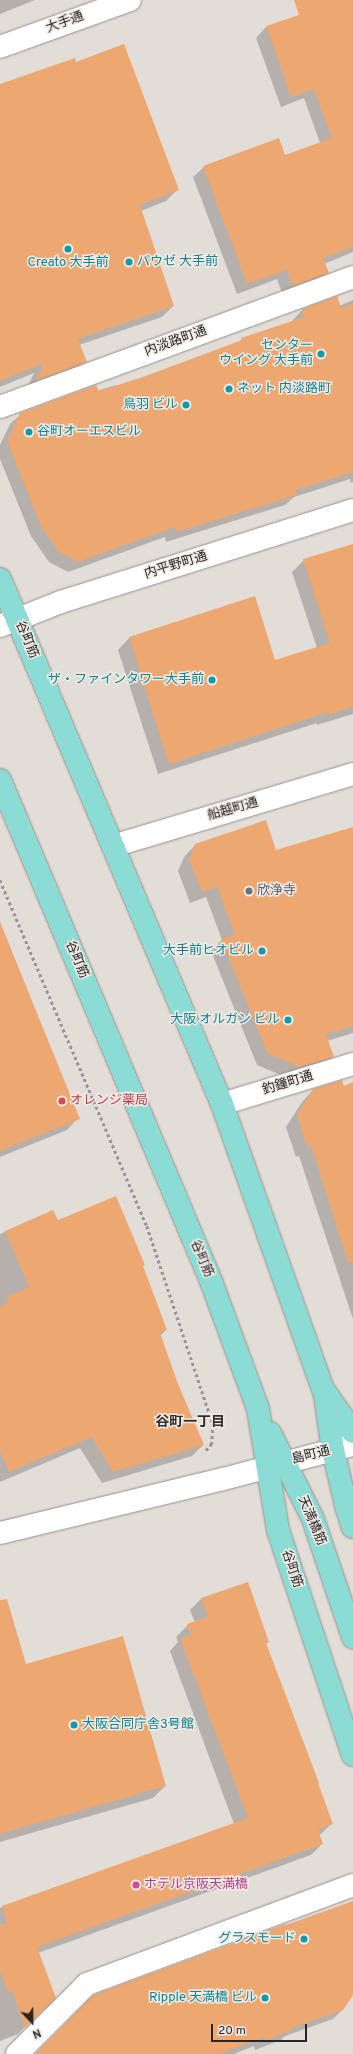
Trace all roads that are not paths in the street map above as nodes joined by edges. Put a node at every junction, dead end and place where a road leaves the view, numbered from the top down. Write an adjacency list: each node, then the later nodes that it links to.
1 (130, 0): 2 (street, 大手通)
2 (0, 47)
3 (353, 277): 4 (street, 内淡路町通)
4 (0, 407)
5 (353, 510): 7 (street, 内平野町通)
6 (0, 579): 7 (main road, 谷町筋)
7 (9, 623): 10 (main road, 谷町筋)
8 (353, 774): 10 (street, 船越町通)
9 (0, 780): 16 (main road, 谷町筋)
10 (113, 846): 12 (main road, 谷町筋)
11 (353, 1064): 12 (street, 釣鐘町通)
12 (222, 1104): 13 (main road, 谷町筋)
13 (323, 1389): 14 (main road, 谷町筋); 15 (main road)
14 (353, 1432)
15 (343, 1448): 16 (street, 島町通); 17 (main road)
16 (276, 1465): 18 (street, 島町通); 19 (main road, 天満橋筋); 20 (main road, 谷町筋)
17 (353, 1527)
18 (0, 1533)
19 (353, 1637)
20 (353, 1755)
21 (353, 1885): 22 (street)
22 (17, 2054)

